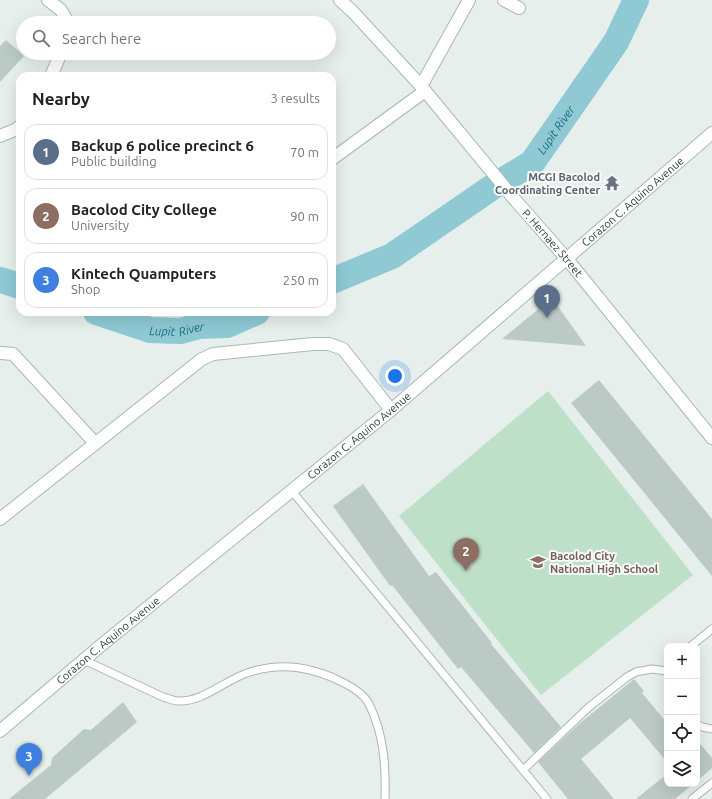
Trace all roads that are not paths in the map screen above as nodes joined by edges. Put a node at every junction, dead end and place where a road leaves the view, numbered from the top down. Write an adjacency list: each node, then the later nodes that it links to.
1 (48, 0): 6 (street)
2 (340, 0): 9 (street, P. Hernaez Street)
3 (469, 0): 9 (street)
4 (504, 0): 5 (street)
5 (519, 8)
6 (64, 16)
7 (59, 60): 8 (street)
8 (53, 72)
9 (423, 89): 13 (street); 14 (street, P. Hernaez Street)
10 (16, 129): 12 (street)
11 (712, 133): 14 (street, Corazon C. Aquino Avenue)
12 (0, 136)
13 (336, 156)
14 (567, 259): 16 (street, Corazon C. Aquino Avenue); 17 (street, P. Hernaez Street)
15 (0, 353): 18 (street)
16 (391, 410): 18 (street); 19 (street, Corazon C. Aquino Avenue)
17 (712, 438)
18 (95, 443): 20 (street)
19 (291, 490): 23 (street, Corazon C. Aquino Avenue); 28 (lane)
20 (0, 519)
21 (712, 629): 22 (lane)
22 (695, 643)
23 (84, 660): 27 (street, Corazon C. Aquino Avenue); 30 (lane)
24 (664, 671): 28 (lane)
25 (700, 726): 26 (lane)
26 (712, 729)
27 (0, 731)
28 (523, 770): 31 (lane)
29 (712, 783): 32 (lane)
30 (385, 799)
31 (547, 799)
32 (692, 799)

